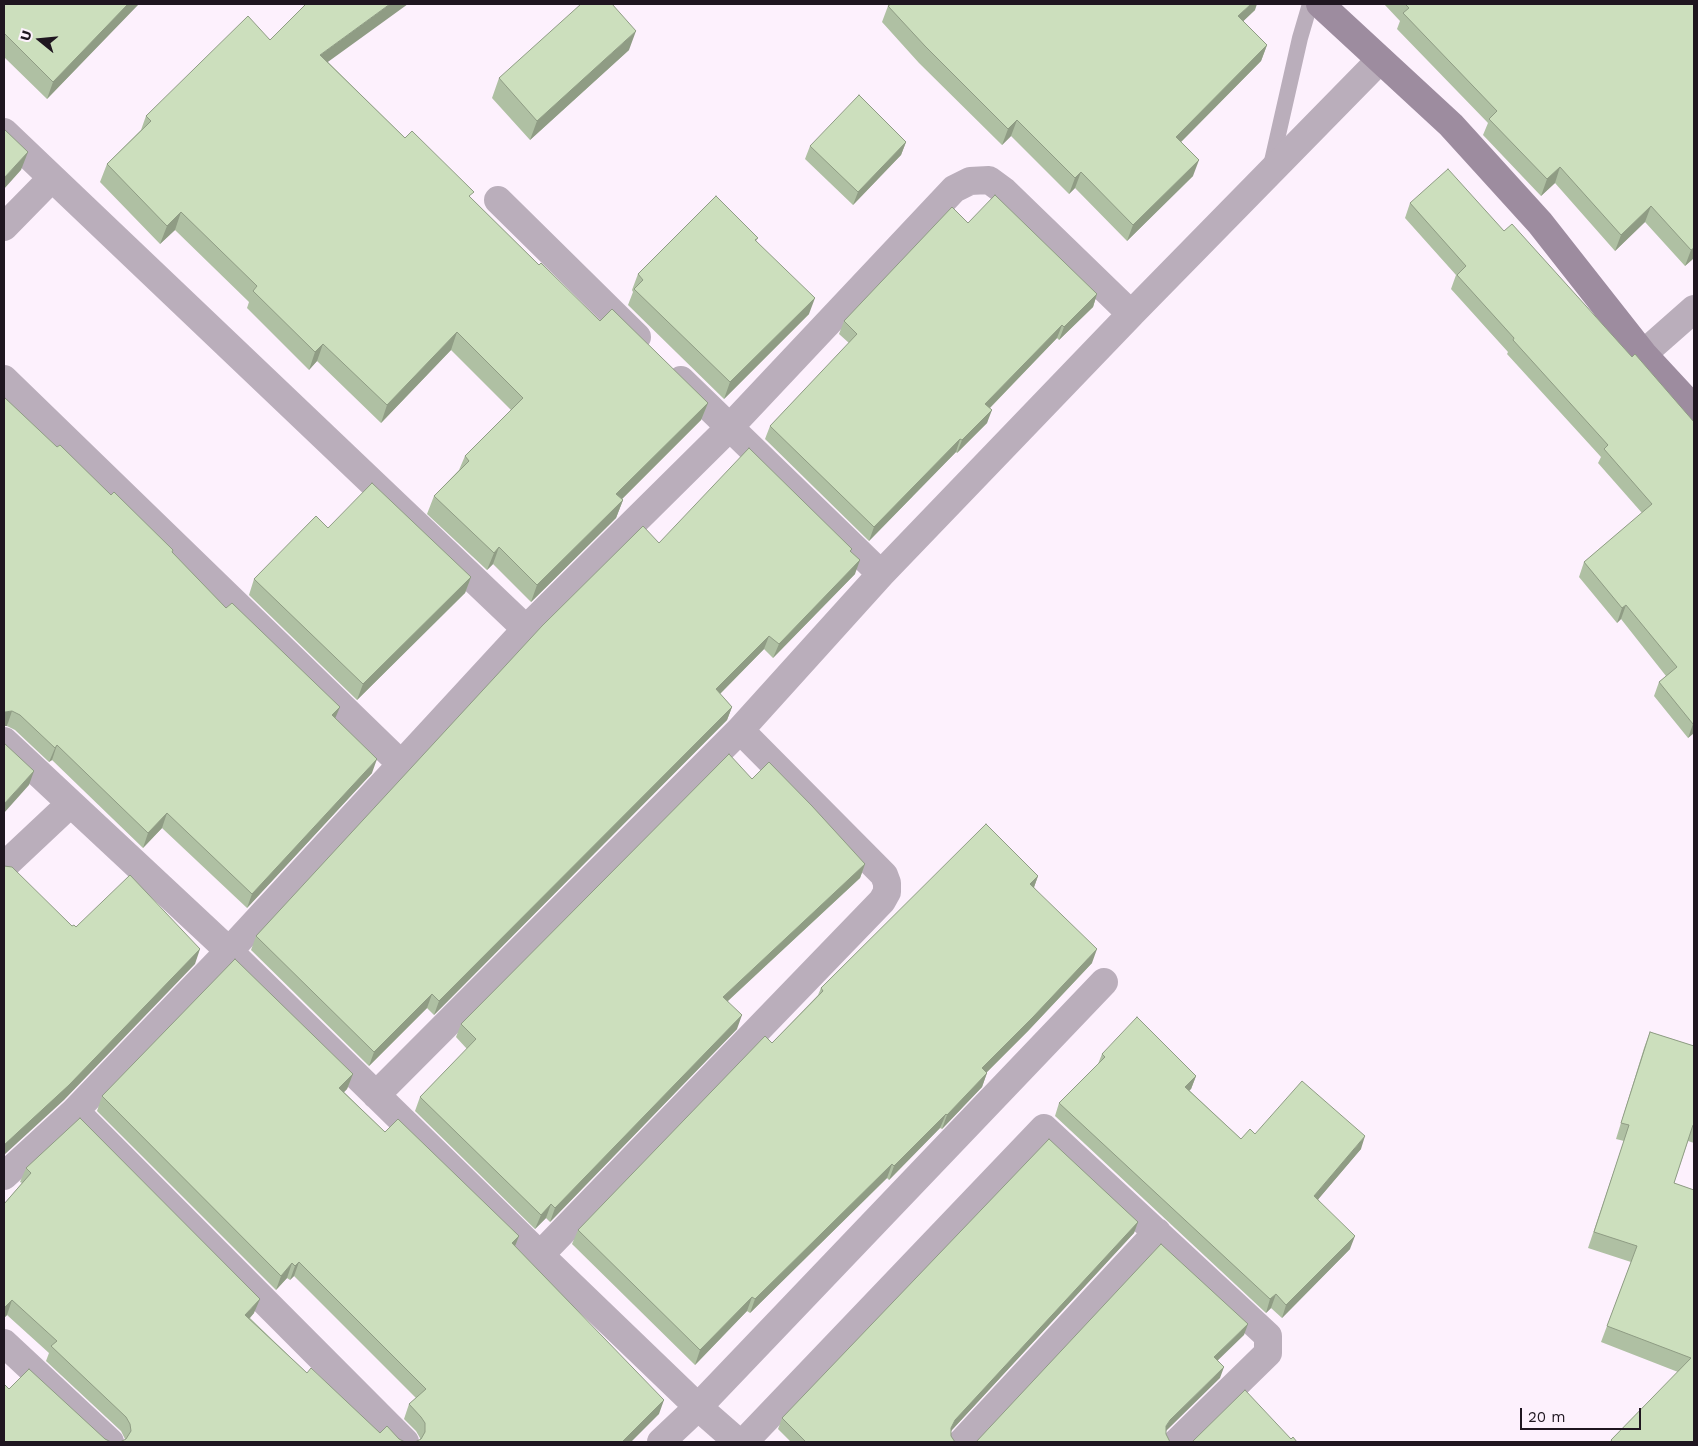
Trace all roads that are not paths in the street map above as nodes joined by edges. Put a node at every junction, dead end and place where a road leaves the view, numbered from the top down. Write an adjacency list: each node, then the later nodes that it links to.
1 (1310, 4): 5 (lane)
2 (1320, 4): 3 (street)
3 (1380, 60): 5 (street); 11 (street)
4 (4, 132): 6 (street)
5 (1269, 174): 10 (street)
6 (51, 179): 8 (street); 16 (street)
7 (498, 200): 14 (street)
8 (4, 227)
9 (1694, 309): 11 (street)
10 (1131, 314): 14 (street); 15 (street)
11 (1643, 354): 13 (street)
12 (4, 379): 19 (street)
13 (1694, 409)
14 (730, 428): 15 (street); 16 (street)
15 (881, 574): 17 (street)
16 (526, 629): 19 (street)
17 (740, 730): 24 (street); 28 (street)
18 (4, 742): 20 (street)
19 (401, 764): 22 (street)
20 (70, 804): 21 (street); 22 (street)
21 (4, 866)
22 (230, 950): 24 (street); 25 (street)
23 (1104, 982): 30 (street)
24 (376, 1095): 28 (street)
25 (75, 1111): 26 (street); 32 (street)
26 (4, 1176)
27 (1157, 1232): 35 (street); 36 (street); 37 (street)
28 (540, 1256): 30 (street)
29 (4, 1343): 31 (street)
30 (698, 1407): 33 (street); 34 (street)
31 (110, 1442)
32 (405, 1442)
33 (661, 1442)
34 (738, 1442)
35 (744, 1442)
36 (962, 1442)
37 (1177, 1442)

